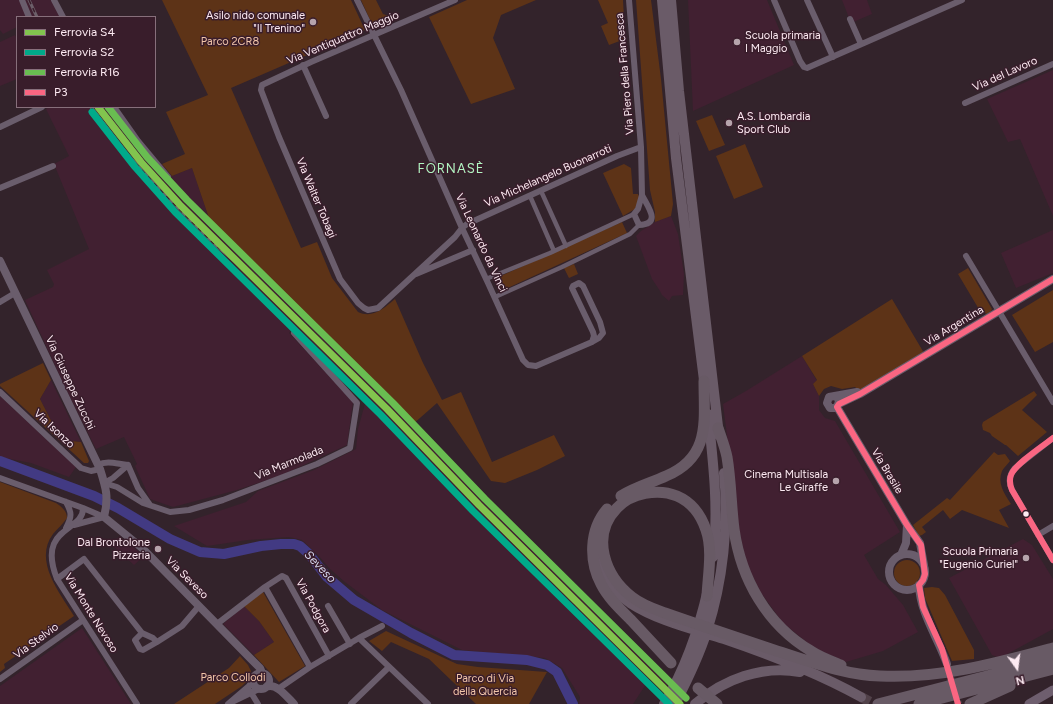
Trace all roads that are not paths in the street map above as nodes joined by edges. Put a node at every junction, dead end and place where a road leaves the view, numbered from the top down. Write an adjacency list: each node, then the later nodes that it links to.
1 (22, 0): 11 (street)
2 (54, 0): 12 (street)
3 (357, 0): 14 (street, Via Leonardo da Vinci)
4 (455, 0): 14 (street, Via Ventiquattro Maggio)
5 (629, 0): 25 (street, Via Piero della Francesca)
6 (662, 0): 50 (highway)
7 (671, 0): 54 (highway)
8 (774, 0): 16 (street)
9 (807, 0): 16 (street)
10 (962, 0): 15 (street)
11 (29, 16)
12 (62, 16)
13 (850, 20): 15 (street)
14 (375, 35): 18 (street, Via Ventiquattro Maggio); 34 (street, Via Leonardo da Vinci)
15 (861, 44): 16 (street)
16 (833, 57)
17 (1053, 64): 20 (street, Via del Lavoro)
18 (303, 65): 19 (street, Via Ventiquattro Maggio); 23 (street)
19 (262, 85): 46 (street, Via Walter Tobagi)
20 (965, 103)
21 (40, 108): 24 (street)
22 (115, 108): 27 (street)
23 (326, 116)
24 (0, 127)
25 (641, 147): 29 (street, Via Michelangelo Buonarroti); 31 (street, Via Piero della Francesca)
26 (52, 166): 28 (street)
27 (168, 176)
28 (0, 188)
29 (541, 191): 30 (street, Via Michelangelo Buonarroti); 35 (street)
30 (530, 196): 34 (street, Via Michelangelo Buonarroti); 37 (street)
31 (642, 196): 32 (street); 33 (street)
32 (634, 214): 33 (street); 35 (street)
33 (639, 225): 44 (street)
34 (462, 228): 36 (street, Via Leonardo da Vinci); 40 (street, Via Michelangelo Buonarroti)
35 (566, 246): 37 (street)
36 (473, 250): 40 (street, Via Michelangelo Buonarroti); 42 (street, Via Leonardo da Vinci)
37 (554, 251): 42 (street)
38 (966, 256): 47 (street)
39 (0, 261): 43 (street, Via Giuseppe Zucchi)
40 (412, 276): 46 (street, Via Michelangelo Buonarroti)
41 (1053, 279): 47 (street, Via Argentina)
42 (486, 280): 44 (street, Via Leonardo da Vinci)
43 (15, 293): 45 (street); 57 (street, Via Giuseppe Zucchi)
44 (495, 296): 49 (street, Via Leonardo da Vinci)
45 (0, 302)
46 (368, 310)
47 (1000, 311): 52 (street); 53 (street, Via Argentina)
48 (294, 333): 61 (street, Via Marmolada)
49 (592, 342): 49 (street)
50 (704, 380): 67 (highway); 76 (highway)
51 (0, 392): 57 (street, Via Isonzo)
52 (1053, 402)
53 (837, 403): 65 (street, Via Brasile)
54 (718, 428): 80 (highway); 99 (highway)
55 (1053, 438): 68 (street)
56 (128, 465): 57 (street, Via Isonzo); 59 (street); 61 (street)
57 (98, 467): 59 (street, Via Giuseppe Zucchi)
58 (0, 478): 60 (street)
59 (104, 483): 61 (street, Via Marmolada); 63 (street, Via Giuseppe Zucchi)
60 (66, 502): 62 (street); 64 (street)
61 (150, 505)
62 (83, 508): 63 (street); 64 (street, Via Monte Nevoso)
63 (104, 517): 64 (street); 77 (street, Via Seveso)
64 (72, 522): 72 (street, Via Monte Nevoso)
65 (907, 525): 69 (street); 71 (street, Via Brasile)
66 (1053, 526): 68 (street)
67 (595, 531): 92 (highway); 102 (highway)
68 (1038, 536): 70 (street)
69 (901, 555): 71 (street); 75 (street)
70 (1053, 560)
71 (924, 565): 73 (street)
72 (58, 579): 81 (street, Via Monte Nevoso); 84 (street)
73 (919, 585): 75 (street); 79 (street)
74 (265, 587): 82 (street, Via Podgora); 89 (street, Via Podgora); 94 (street)
75 (908, 590): 79 (street)
76 (706, 596): 80 (highway); 99 (highway)
77 (199, 606): 82 (street, Via Seveso); 86 (street)
78 (328, 606): 87 (street)
79 (923, 607): 93 (street)
80 (706, 618): 112 (highway)
81 (83, 620): 101 (street, Via Stelvio); 113 (street, Via Monte Nevoso)
82 (217, 624): 90 (street, Via Seveso)
83 (382, 626): 85 (street)
84 (142, 633): 86 (street); 86 (street)
85 (359, 638): 87 (street); 95 (street)
86 (157, 642)
87 (350, 644): 89 (street)
88 (1053, 648): 99 (highway)
89 (329, 656): 94 (street)
90 (251, 659): 98 (street, Via Seveso); 100 (street)
91 (1053, 659): 119 (highway)
92 (671, 663)
93 (947, 664)
94 (310, 667): 105 (street)
95 (389, 667): 111 (street); 116 (street)
96 (1053, 669): 97 (highway)
97 (1035, 674): 120 (highway); 121 (highway)
98 (265, 675): 100 (street); 104 (street); 105 (street, Via Seveso)
99 (895, 676)
100 (254, 678): 103 (street); 104 (street)
101 (0, 679)
102 (825, 679): 109 (highway); 117 (highway)
103 (249, 686): 108 (street); 110 (street)
104 (263, 688): 105 (street); 108 (street)
105 (279, 688): 115 (street, Via Seveso)
106 (698, 688): 118 (highway)
107 (1053, 690): 122 (main road)
108 (251, 694): 110 (street); 114 (street)
109 (861, 697)
110 (229, 703)
111 (424, 703)
112 (668, 703)
113 (136, 704)
114 (258, 704)
115 (294, 704)
116 (351, 704)
117 (695, 704)
118 (718, 704)
119 (878, 704)
120 (919, 704)
121 (970, 704)
122 (1029, 704)

